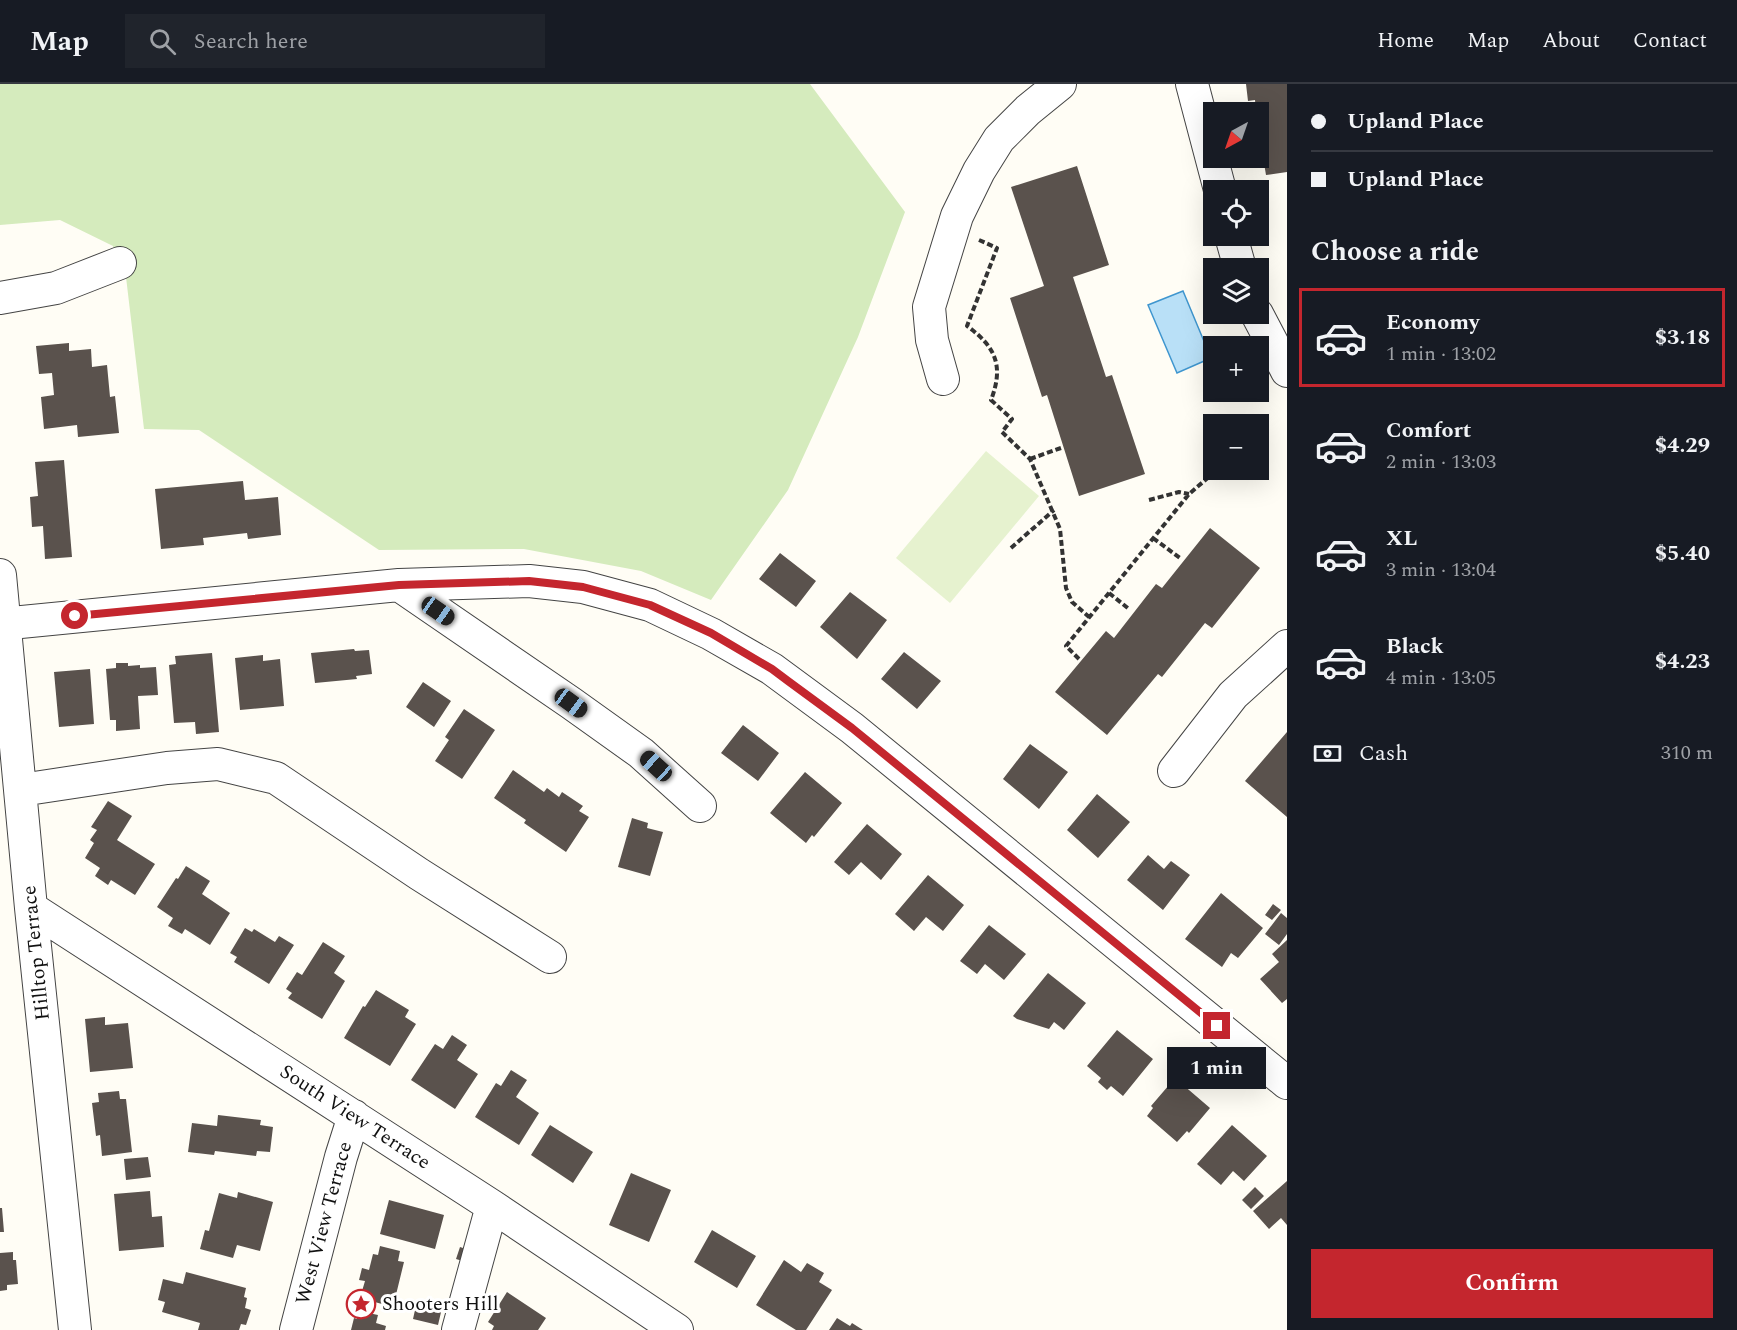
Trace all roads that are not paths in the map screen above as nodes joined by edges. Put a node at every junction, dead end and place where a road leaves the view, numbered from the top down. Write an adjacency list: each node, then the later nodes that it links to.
1 (1060, 84): 8 (street)
2 (1192, 84): 3 (street)
3 (1217, 180)
4 (120, 263): 5 (street)
5 (0, 298)
6 (1262, 324): 7 (street)
7 (1287, 371)
8 (943, 379)
9 (0, 575): 11 (street, Hilltop Terrace)
10 (399, 585): 11 (street); 15 (street); 18 (street)
11 (2, 624): 14 (street, Hilltop Terrace)
12 (1287, 646): 13 (street)
13 (1174, 771)
14 (21, 790): 16 (street, Hilltop Terrace); 17 (street)
15 (700, 806)
16 (31, 908): 19 (street, South View Terrace); 21 (street, Hilltop Terrace)
17 (550, 957)
18 (1287, 1083)
19 (354, 1116): 20 (street, South View Terrace); 22 (street, West View Terrace)
20 (492, 1206): 23 (street); 24 (street, South View Terrace)
21 (66, 1329)
22 (296, 1330)
23 (458, 1330)
24 (677, 1330)

